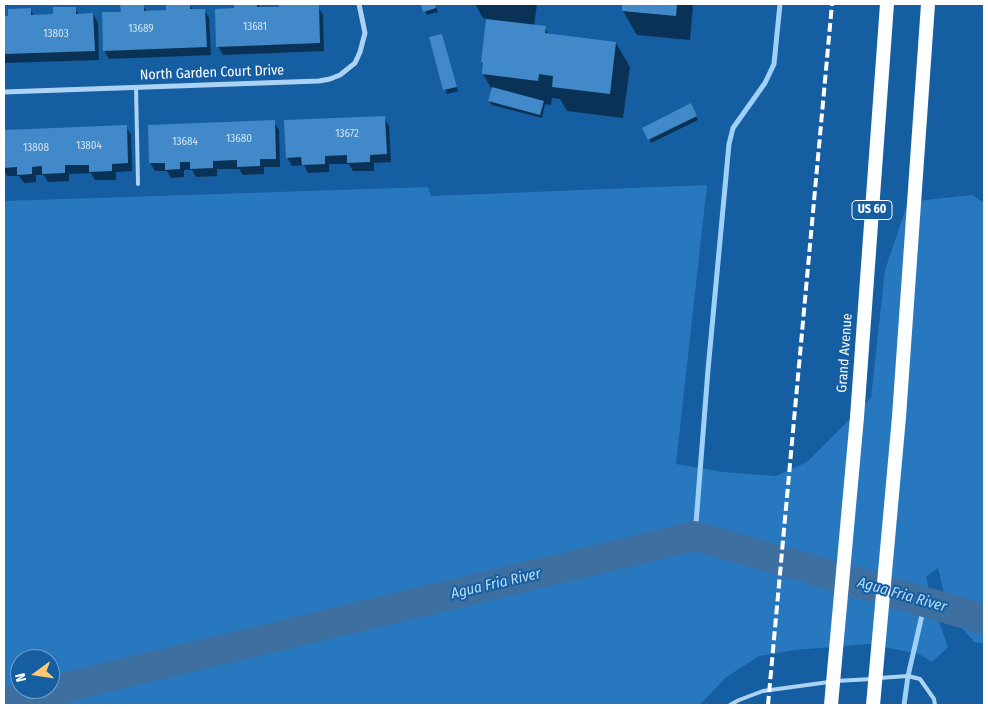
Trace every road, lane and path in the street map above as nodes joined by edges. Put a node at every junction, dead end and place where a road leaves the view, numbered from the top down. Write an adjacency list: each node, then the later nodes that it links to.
1 (359, 4): 4 (street, North Garden Court Drive)
2 (888, 4): 8 (highway, Grand Avenue / US 60, bridge)
3 (928, 4): 9 (highway, bridge)
4 (136, 87): 5 (street, North Garden Court Drive); 6 (lane)
5 (4, 92)
6 (138, 184)
7 (730, 705): 10 (lane)
8 (832, 705)
9 (874, 705)
10 (934, 705)

